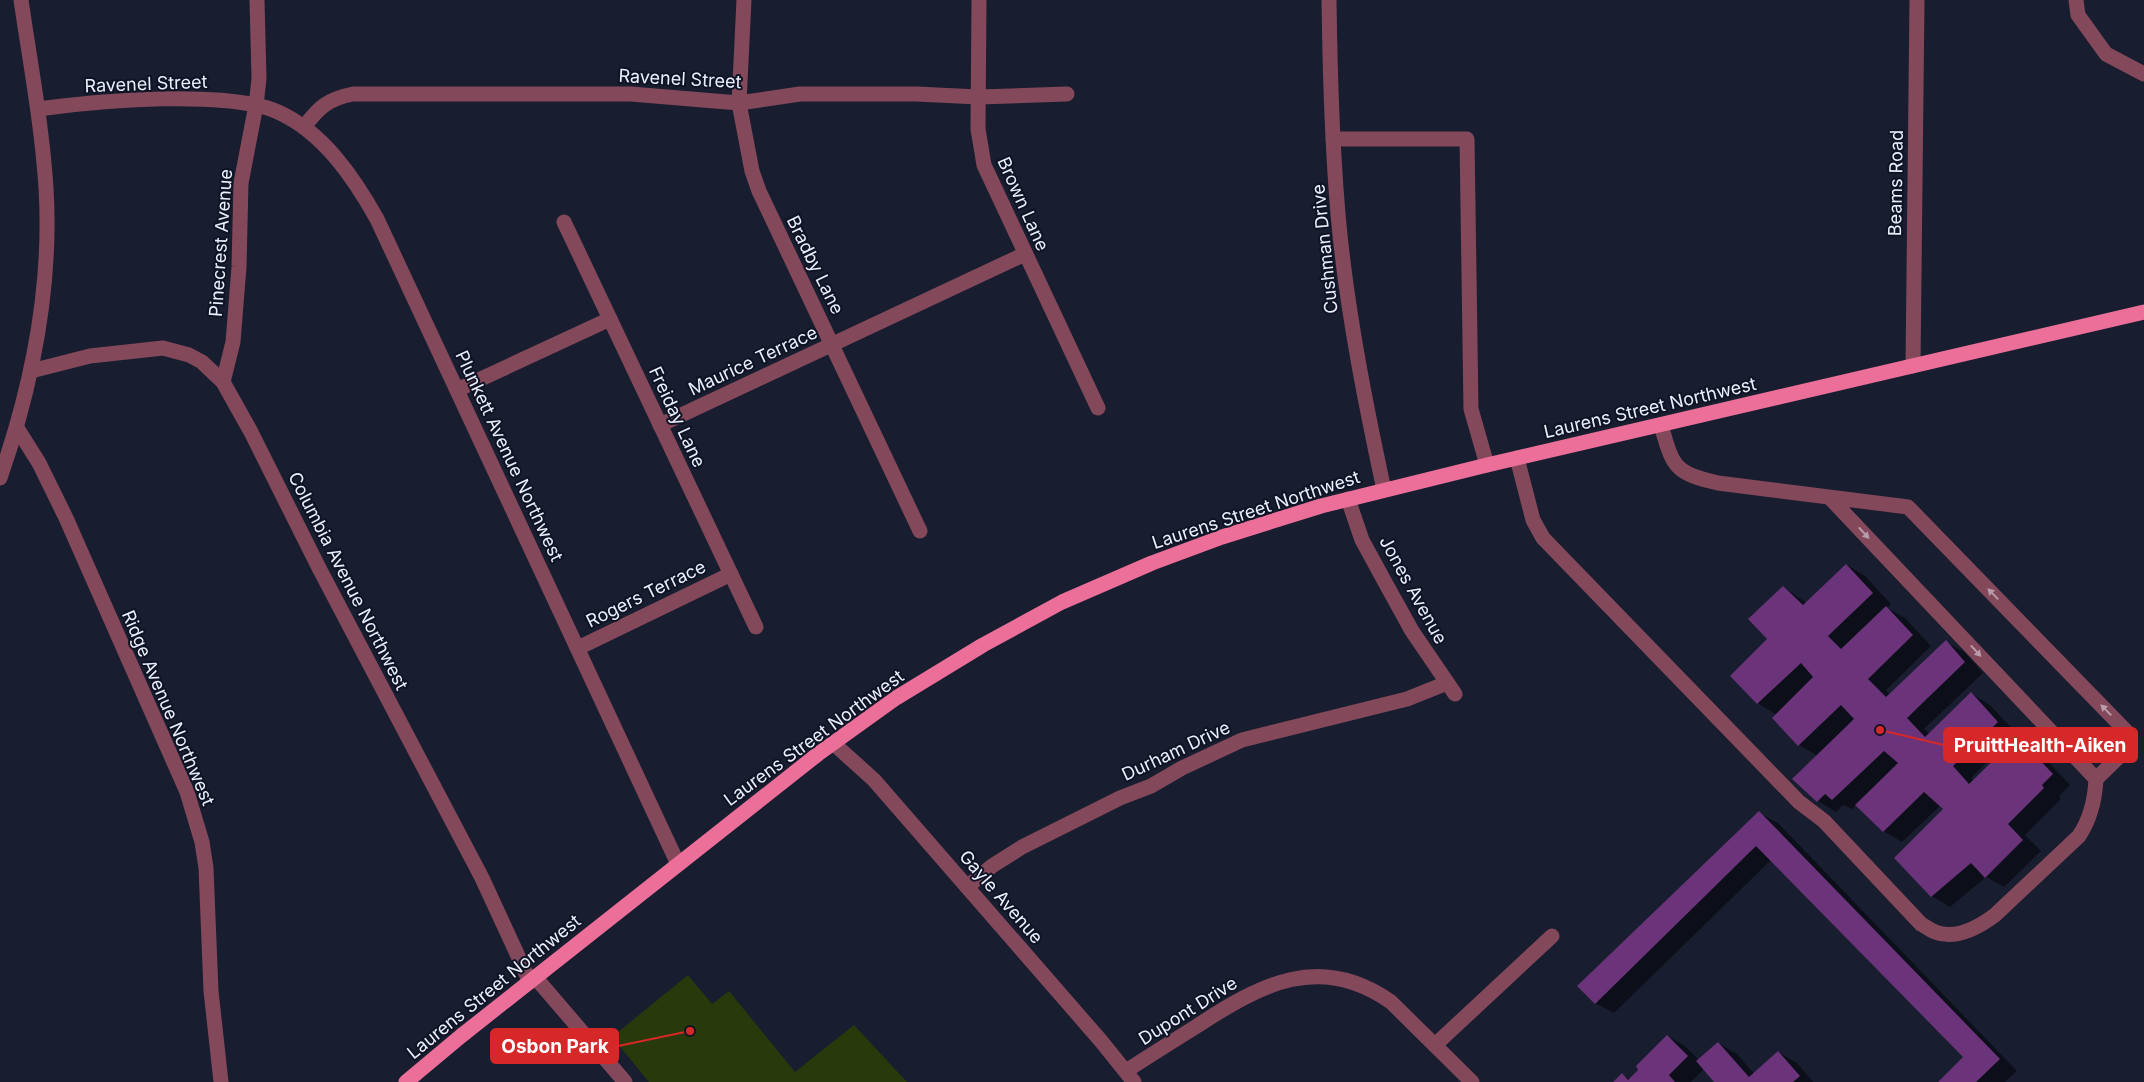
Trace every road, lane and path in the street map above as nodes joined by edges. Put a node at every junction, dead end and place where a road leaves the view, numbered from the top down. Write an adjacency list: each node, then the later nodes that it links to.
1 (21, 0): 13 (street)
2 (257, 0): 12 (street, Pinecrest Avenue)
3 (744, 0): 11 (street, Bradby Lane)
4 (979, 0): 10 (street, Brown Lane)
5 (1329, 0): 15 (street, Cushman Drive)
6 (1917, 0): 21 (street, Beams Road)
7 (2076, 0): 8 (street)
8 (2144, 74)
9 (1067, 94): 10 (street, Ravenel Street)
10 (979, 97): 11 (street, Ravenel Street); 17 (street, Brown Lane)
11 (739, 102): 14 (street, Ravenel Street); 20 (street, Bradby Lane)
12 (256, 105): 13 (street, Ravenel Street); 14 (street, Plunkett Avenue Northwest); 23 (street, Pinecrest Avenue)
13 (38, 109): 22 (street)
14 (304, 127): 24 (street, Plunkett Avenue Northwest)
15 (1333, 139): 31 (street); 33 (street, Cushman Drive)
16 (564, 222): 19 (street, Freiday Lane)
17 (1025, 254): 20 (street, Maurice Terrace); 25 (street, Brown Lane)
18 (2144, 312): 21 (main road, Laurens Street Northwest)
19 (610, 320): 24 (street); 27 (street, Freiday Lane)
20 (833, 344): 27 (street, Maurice Terrace); 36 (street, Bradby Lane)
21 (1913, 366): 26 (main road, Laurens Street Northwest)
22 (31, 371): 23 (street, Columbia Avenue Northwest); 28 (street)
23 (222, 382): 46 (street, Columbia Avenue Northwest)
24 (457, 390): 39 (street, Plunkett Avenue Northwest)
25 (1098, 408)
26 (1661, 424): 30 (main road, Laurens Street Northwest); 34 (street)
27 (660, 425): 37 (street, Freiday Lane)
28 (17, 428): 29 (street); 49 (street, Ridge Avenue Northwest)
29 (5, 447): 32 (street)
30 (1517, 458): 31 (main road, Laurens Street Northwest); 42 (street)
31 (1487, 465): 33 (main road, Laurens Street Northwest)
32 (0, 478)
33 (1384, 490): 35 (main road, Laurens Street Northwest)
34 (1830, 498): 42 (street, one-way to 42); 42 (street, one-way to 34)
35 (1348, 499): 40 (street, Jones Avenue); 41 (main road, Laurens Street Northwest)
36 (920, 531)
37 (731, 574): 38 (street, Freiday Lane); 39 (street, Rogers Terrace)
38 (756, 627)
39 (578, 648): 43 (street, Plunkett Avenue Northwest)
40 (1451, 689): 44 (street, Durham Drive)
41 (833, 743): 43 (main road, Laurens Street Northwest); 44 (street, Gayle Avenue)
42 (2096, 779)
43 (678, 864): 46 (main road, Laurens Street Northwest)
44 (967, 887): 48 (street, Gayle Avenue)
45 (1552, 936): 47 (street)
46 (533, 980): 50 (main road, Laurens Street Northwest); 51 (street, Columbia Avenue Northwest)
47 (1435, 1046): 48 (street, Dupont Drive); 52 (street, Dupont Drive)
48 (1130, 1077)
49 (221, 1082)
50 (406, 1082)
51 (625, 1082)
52 (1472, 1082)

